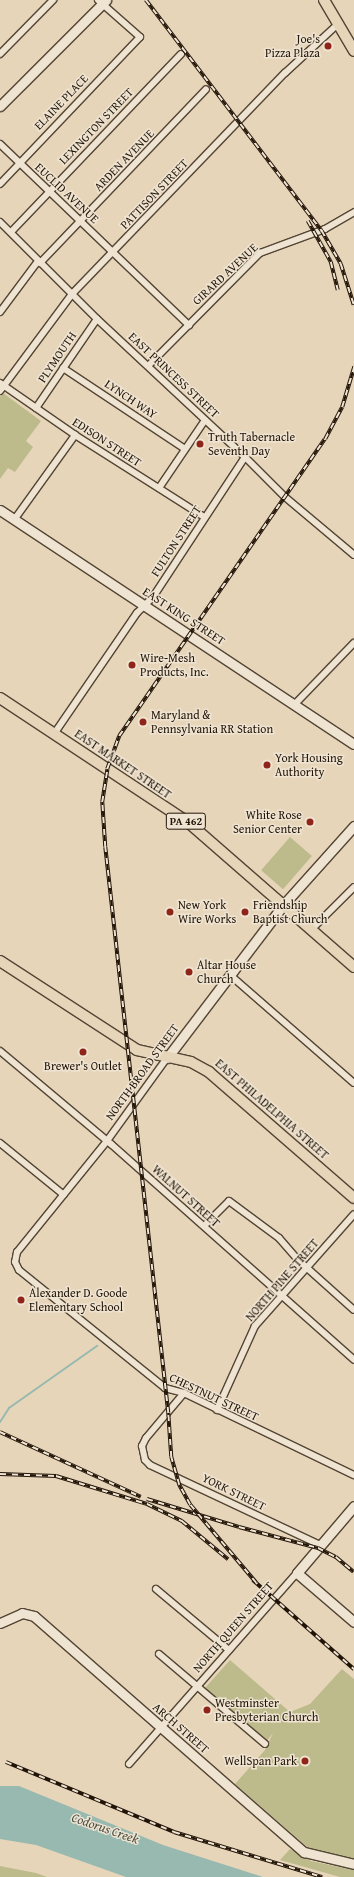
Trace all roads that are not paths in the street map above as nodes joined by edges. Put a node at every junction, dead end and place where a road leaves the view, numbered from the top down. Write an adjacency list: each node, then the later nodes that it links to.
1 (53, 0): 6 (street)
2 (324, 0): 4 (main road)
3 (102, 1): 9 (street); 11 (street, ELAINE PLACE)
4 (338, 24): 5 (main road); 18 (street, PATTISON STREET)
5 (354, 52)
6 (0, 54)
7 (181, 54): 13 (street, LEXINGTON STREET)
8 (206, 89): 15 (street, ARDEN AVENUE)
9 (0, 106)
10 (0, 144): 11 (street, EUCLID AVENUE)
11 (19, 162): 12 (street, ELAINE PLACE); 13 (street, EUCLID AVENUE)
12 (0, 184)
13 (49, 191): 15 (street, EUCLID AVENUE); 17 (street, LEXINGTON STREET)
14 (354, 212): 23 (street, GIRARD AVENUE)
15 (81, 221): 18 (street, EUCLID AVENUE); 19 (street, ARDEN AVENUE)
16 (0, 222): 17 (street, EAST PRINCESS STREET)
17 (11, 232): 19 (street, EAST PRINCESS STREET)
18 (114, 251): 20 (street, PATTISON STREET); 23 (street, EUCLID AVENUE)
19 (39, 262): 20 (street, EAST PRINCESS STREET); 21 (street, ARDEN AVENUE)
20 (72, 294): 22 (street, EAST PRINCESS STREET); 26 (street, PATTISON STREET)
21 (0, 310)
22 (97, 318): 24 (street, EAST PRINCESS STREET); 25 (street, PLYMOUTH)
23 (189, 325): 24 (street, GIRARD AVENUE)
24 (149, 365): 28 (street, EAST PRINCESS STREET)
25 (64, 368): 27 (street, PLYMOUTH); 30 (street, LYNCH WAY)
26 (1, 387): 27 (street, EDISON STREET)
27 (36, 408): 29 (street, EDISON STREET)
28 (205, 420): 30 (street); 31 (street, EAST PRINCESS STREET)
29 (76, 435): 32 (street, EDISON STREET); 35 (street)
30 (185, 449): 32 (street)
31 (246, 457): 34 (street, FULTON STREET); 36 (street, EAST PRINCESS STREET)
32 (159, 488): 34 (street, EDISON STREET)
33 (0, 510): 35 (street, EAST KING STREET)
34 (204, 517): 37 (street, FULTON STREET)
35 (14, 520): 37 (street, EAST KING STREET)
36 (354, 555)
37 (145, 605): 40 (street, EAST KING STREET); 41 (street, FULTON STREET)
38 (354, 643): 40 (street)
39 (1, 702): 41 (main road, EAST MARKET STREET / PA 462)
40 (295, 704): 42 (street, EAST KING STREET)
41 (54, 734): 45 (main road, EAST MARKET STREET / PA 462)
42 (354, 744)
43 (354, 826): 45 (street, NORTH BROAD STREET)
44 (353, 890): 46 (street)
45 (284, 904): 46 (main road, EAST MARKET STREET / PA 462); 49 (street, NORTH BROAD STREET)
46 (312, 929): 48 (main road, EAST MARKET STREET / PA 462)
47 (0, 961): 51 (main road, EAST PHILADELPHIA STREET)
48 (354, 967)
49 (230, 975): 51 (street, NORTH BROAD STREET); 52 (street)
50 (0, 1051): 53 (street, WALNUT STREET)
51 (167, 1058): 53 (street, NORTH BROAD STREET); 56 (main road, EAST PHILADELPHIA STREET)
52 (354, 1083)
53 (107, 1141): 55 (street, NORTH BROAD STREET); 58 (street, WALNUT STREET)
54 (0, 1142): 55 (street)
55 (64, 1195): 59 (street, NORTH BROAD STREET)
56 (354, 1198)
57 (354, 1214): 60 (street, NORTH PINE STREET)
58 (204, 1226): 60 (street); 61 (street, WALNUT STREET)
59 (17, 1252): 64 (street, CHESTNUT STREET)
60 (307, 1268): 61 (street, NORTH PINE STREET); 62 (street)
61 (282, 1296): 63 (street, WALNUT STREET); 65 (street, NORTH PINE STREET)
62 (354, 1310)
63 (354, 1360)
64 (184, 1394): 65 (street, CHESTNUT STREET); 68 (street, YORK STREET)
65 (217, 1410): 66 (street, CHESTNUT STREET)
66 (354, 1475)
67 (354, 1506): 68 (street, NORTH QUEEN STREET)
68 (320, 1545): 69 (street, NORTH QUEEN STREET)
69 (297, 1573): 71 (street); 73 (street, NORTH QUEEN STREET)
70 (156, 1588): 73 (street)
71 (354, 1622)
72 (0, 1624): 76 (street, ARCH STREET)
73 (229, 1650): 75 (street, NORTH QUEEN STREET)
74 (159, 1654): 75 (street)
75 (198, 1685): 76 (street, NORTH QUEEN STREET); 77 (street)
76 (162, 1726): 78 (street, NORTH QUEEN STREET); 79 (street, ARCH STREET)
77 (265, 1744)
78 (129, 1764)
79 (354, 1864)

